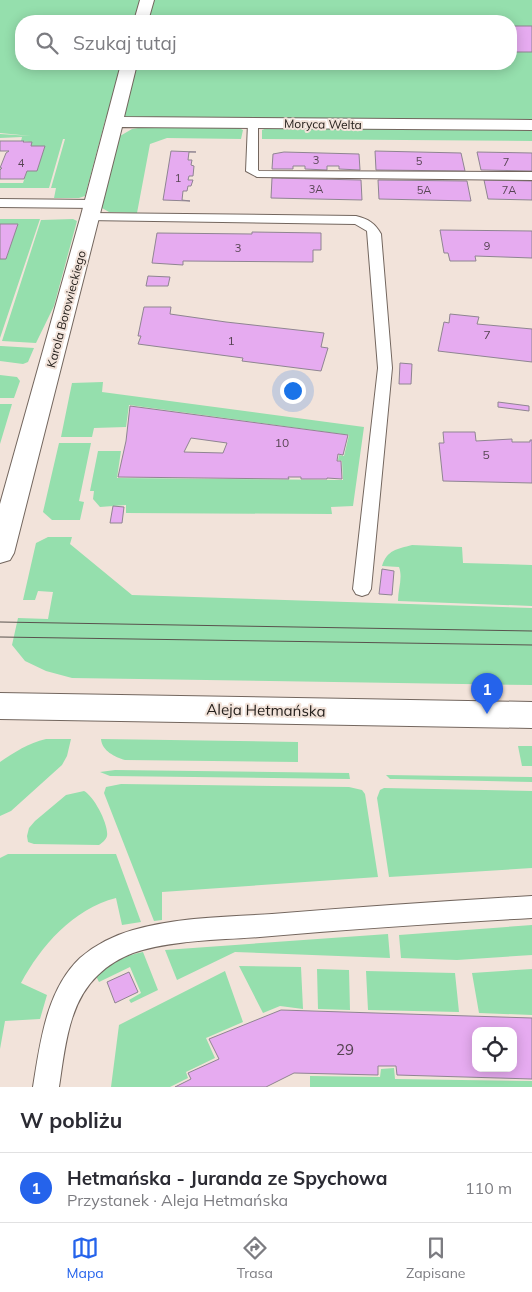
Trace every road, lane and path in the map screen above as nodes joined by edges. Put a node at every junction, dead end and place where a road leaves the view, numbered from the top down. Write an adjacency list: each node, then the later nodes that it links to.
1 (146, 0): 2 (street)
2 (142, 15)
3 (127, 70): 4 (street, Karola Borowieckiego)
4 (114, 122): 5 (street, Moryca Welta); 9 (street, Karola Borowieckiego)
5 (253, 123): 6 (street, Moryca Welta); 7 (lane)
6 (532, 125)
7 (532, 176)
8 (0, 203): 9 (lane)
9 (92, 212): 10 (lane); 11 (street, Karola Borowieckiego); 12 (lane)
10 (0, 215)
11 (0, 554)
12 (362, 589)
13 (0, 706): 14 (street, Aleja Hetmańska)
14 (532, 715)
15 (532, 907): 16 (lane)
16 (46, 1087)

